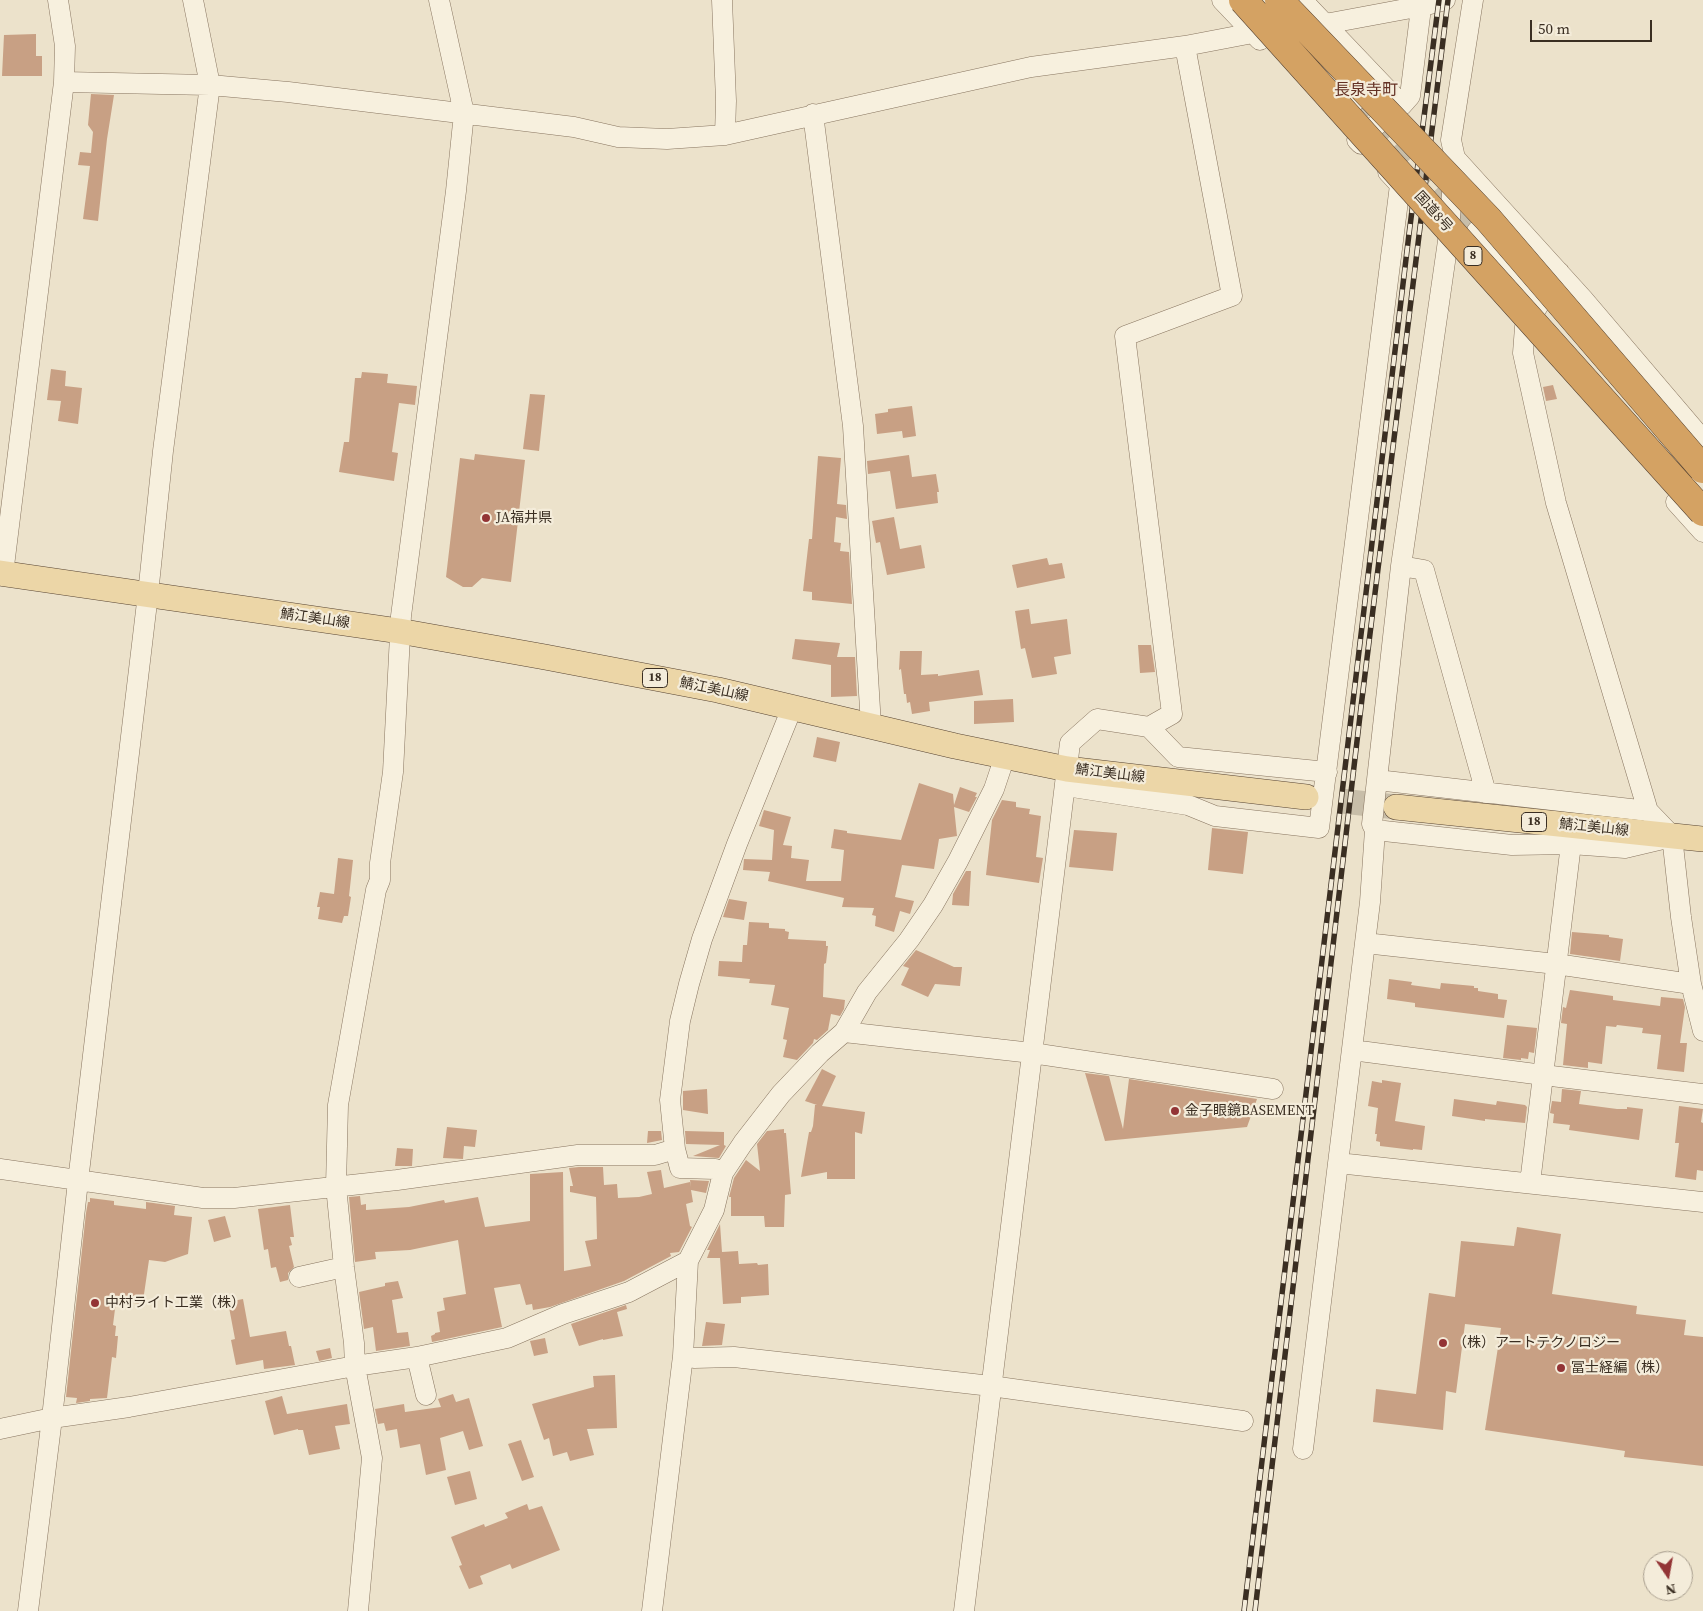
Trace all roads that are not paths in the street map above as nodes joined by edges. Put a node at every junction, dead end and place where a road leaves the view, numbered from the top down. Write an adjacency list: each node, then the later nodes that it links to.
1 (58, 0): 16 (street)
2 (193, 0): 17 (street)
3 (439, 0): 20 (street)
4 (722, 0): 22 (street)
5 (1222, 0): 14 (street)
6 (1243, 0): 32 (highway, 国道8号 / 8, bridge)
7 (1279, 0): 31 (highway, bridge)
8 (1302, 0): 12 (street)
9 (1445, 0): 11 (street)
10 (1472, 0): 24 (street)
11 (1422, 3): 12 (street); 19 (street)
12 (1325, 24): 13 (street); 19 (street)
13 (1287, 29): 14 (street); 18 (street)
14 (1253, 33): 15 (street); 23 (street)
15 (1186, 46): 21 (street); 40 (street)
16 (64, 82): 17 (street); 35 (street)
17 (210, 84): 20 (street); 36 (street)
18 (1355, 101)
19 (1402, 105): 23 (street)
20 (464, 113): 22 (street); 37 (street)
21 (813, 114): 22 (street); 39 (street)
22 (725, 134)
23 (1357, 140): 42 (street)
24 (1455, 158): 26 (street); 27 (street)
25 (1477, 231): 28 (street)
26 (1448, 241): 29 (street); 34 (street)
27 (1559, 272): 28 (street); 30 (street)
28 (1541, 301): 29 (street)
29 (1525, 327): 33 (street); 48 (street)
30 (1703, 440)
31 (1703, 469)
32 (1703, 512)
33 (1703, 532)
34 (1401, 566): 44 (street); 45 (street)
35 (2, 574): 36 (main road, 鯖江美山線 / 18)
36 (148, 594): 37 (main road, 鯖江美山線 / 18); 68 (street)
37 (399, 631): 38 (main road, 鯖江美山線 / 18); 70 (street)
38 (792, 708): 39 (main road, 鯖江美山線 / 18); 64 (street)
39 (871, 726): 41 (main road, 鯖江美山線 / 18)
40 (1149, 727): 42 (street); 43 (street)
41 (1005, 756): 43 (main road, 鯖江美山線 / 18); 58 (street)
42 (1327, 772): 43 (street)
43 (1067, 777): 46 (main road, 鯖江美山線 / 18); 60 (street)
44 (1377, 780): 45 (street); 49 (street)
45 (1486, 793): 48 (street)
46 (1306, 797)
47 (1396, 807): 50 (main road, 鯖江美山線 / 18)
48 (1648, 811): 50 (street)
49 (1376, 830): 52 (street); 53 (street)
50 (1672, 836): 51 (main road, 鯖江美山線 / 18); 52 (street); 55 (street)
51 (1703, 839)
52 (1571, 844): 54 (street)
53 (1365, 943): 54 (street); 59 (street)
54 (1556, 964): 55 (street); 61 (street)
55 (1691, 984): 56 (street)
56 (1703, 1027): 57 (street)
57 (1703, 1031)
58 (844, 1032): 60 (street); 67 (street)
59 (1352, 1050): 61 (street); 65 (street)
60 (1032, 1053): 62 (street); 78 (street)
61 (1543, 1075): 63 (street); 69 (street)
62 (1273, 1088)
63 (1703, 1094)
64 (675, 1149): 67 (street); 70 (street)
65 (1338, 1163): 69 (street); 83 (street)
66 (0, 1169): 68 (street)
67 (723, 1173): 72 (street)
68 (78, 1181): 70 (street); 80 (street)
69 (1530, 1183): 71 (street)
70 (336, 1186): 73 (street)
71 (1703, 1202)
72 (688, 1261): 75 (street); 76 (street)
73 (344, 1267): 74 (street); 77 (street)
74 (299, 1277)
75 (683, 1356): 78 (street); 86 (street)
76 (416, 1357): 77 (street); 79 (street)
77 (355, 1366): 80 (street); 85 (street)
78 (991, 1386): 81 (street); 87 (street)
79 (426, 1395)
80 (52, 1418): 82 (street); 84 (street)
81 (1243, 1421)
82 (0, 1429)
83 (1303, 1449)
84 (28, 1611)
85 (358, 1611)
86 (652, 1611)
87 (964, 1611)

